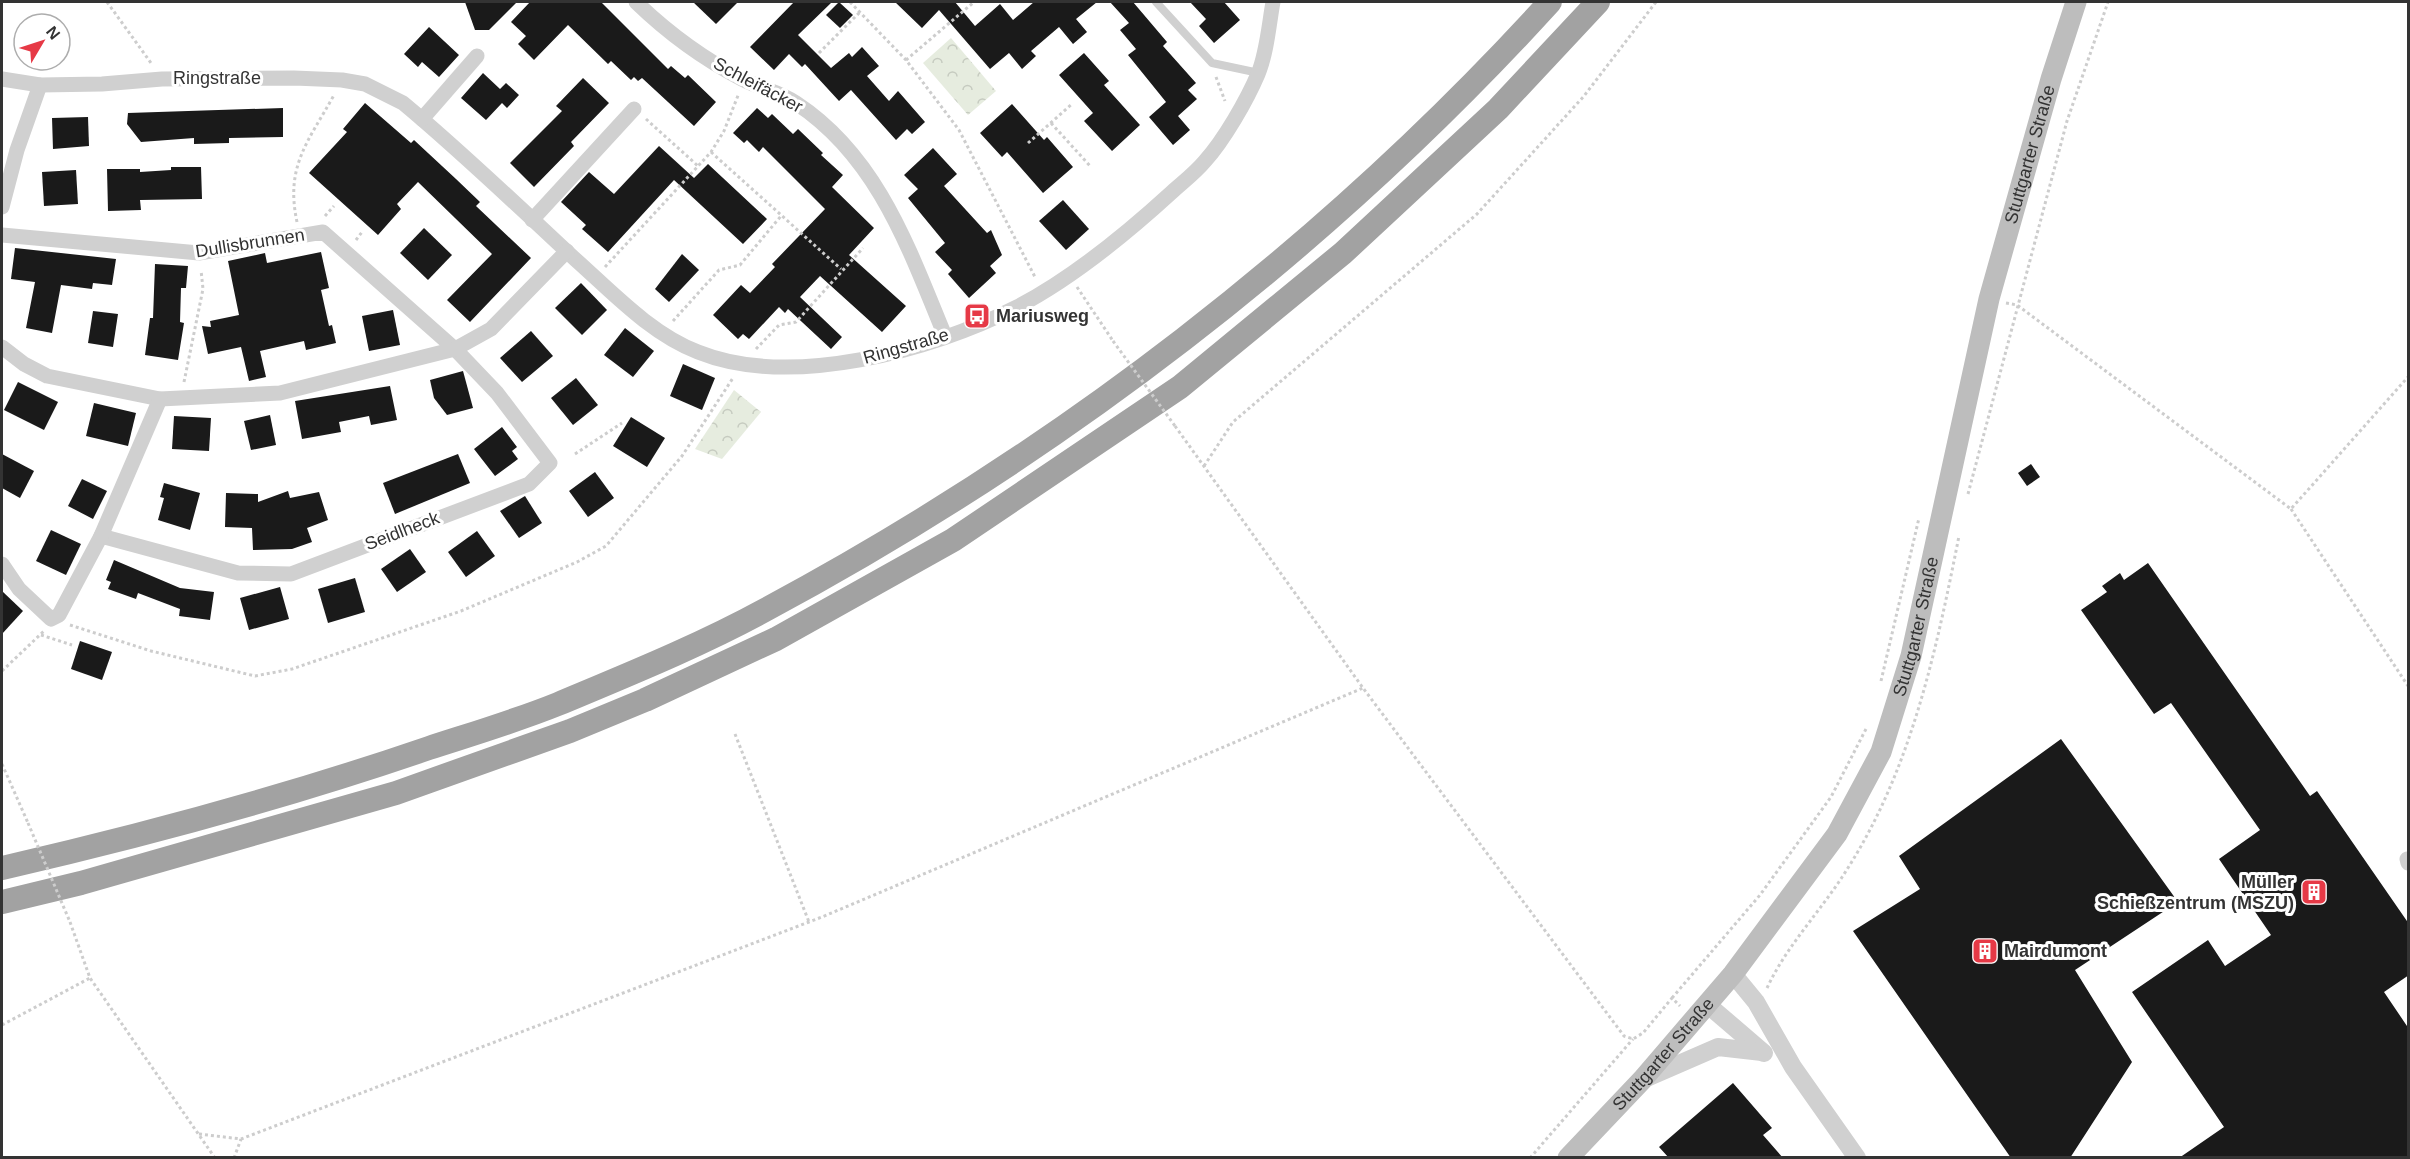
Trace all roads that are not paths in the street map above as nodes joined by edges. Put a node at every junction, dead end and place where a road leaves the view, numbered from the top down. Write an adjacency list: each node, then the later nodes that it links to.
1 (640, 2): 17 (street, Schleifäcker)
2 (1156, 2): 8 (lane)
3 (1274, 2): 8 (street, Ringstraße)
4 (1550, 2): 23 (highway)
5 (1598, 2): 24 (highway)
6 (2076, 2): 25 (main road, Stuttgarter Straße)
7 (477, 56): 12 (street)
8 (1259, 73): 17 (street, Ringstraße)
9 (2, 79): 10 (street, Ringstraße)
10 (40, 85): 12 (street, Ringstraße); 13 (street)
11 (634, 109): 14 (street)
12 (422, 119): 14 (street, Ringstraße)
13 (2, 207)
14 (532, 220): 16 (street, Ringstraße)
15 (2, 235): 19 (street, Dullisbrunnen)
16 (567, 251): 17 (street, Ringstraße); 19 (street)
17 (945, 336)
18 (2, 347): 20 (street)
19 (455, 349): 20 (street); 21 (street, Seidlheck)
20 (160, 399): 21 (street)
21 (101, 536): 22 (street)
22 (2, 564)
23 (2, 868)
24 (2, 902)
25 (1733, 974): 26 (main road, Stuttgarter Straße); 28 (street)
26 (1702, 1013): 27 (street); 29 (main road, Stuttgarter Straße)
27 (1762, 1052): 28 (street); 29 (street)
28 (1793, 1068): 31 (street)
29 (1642, 1080): 30 (main road, Stuttgarter Straße)
30 (1568, 1158)
31 (1857, 1158)

